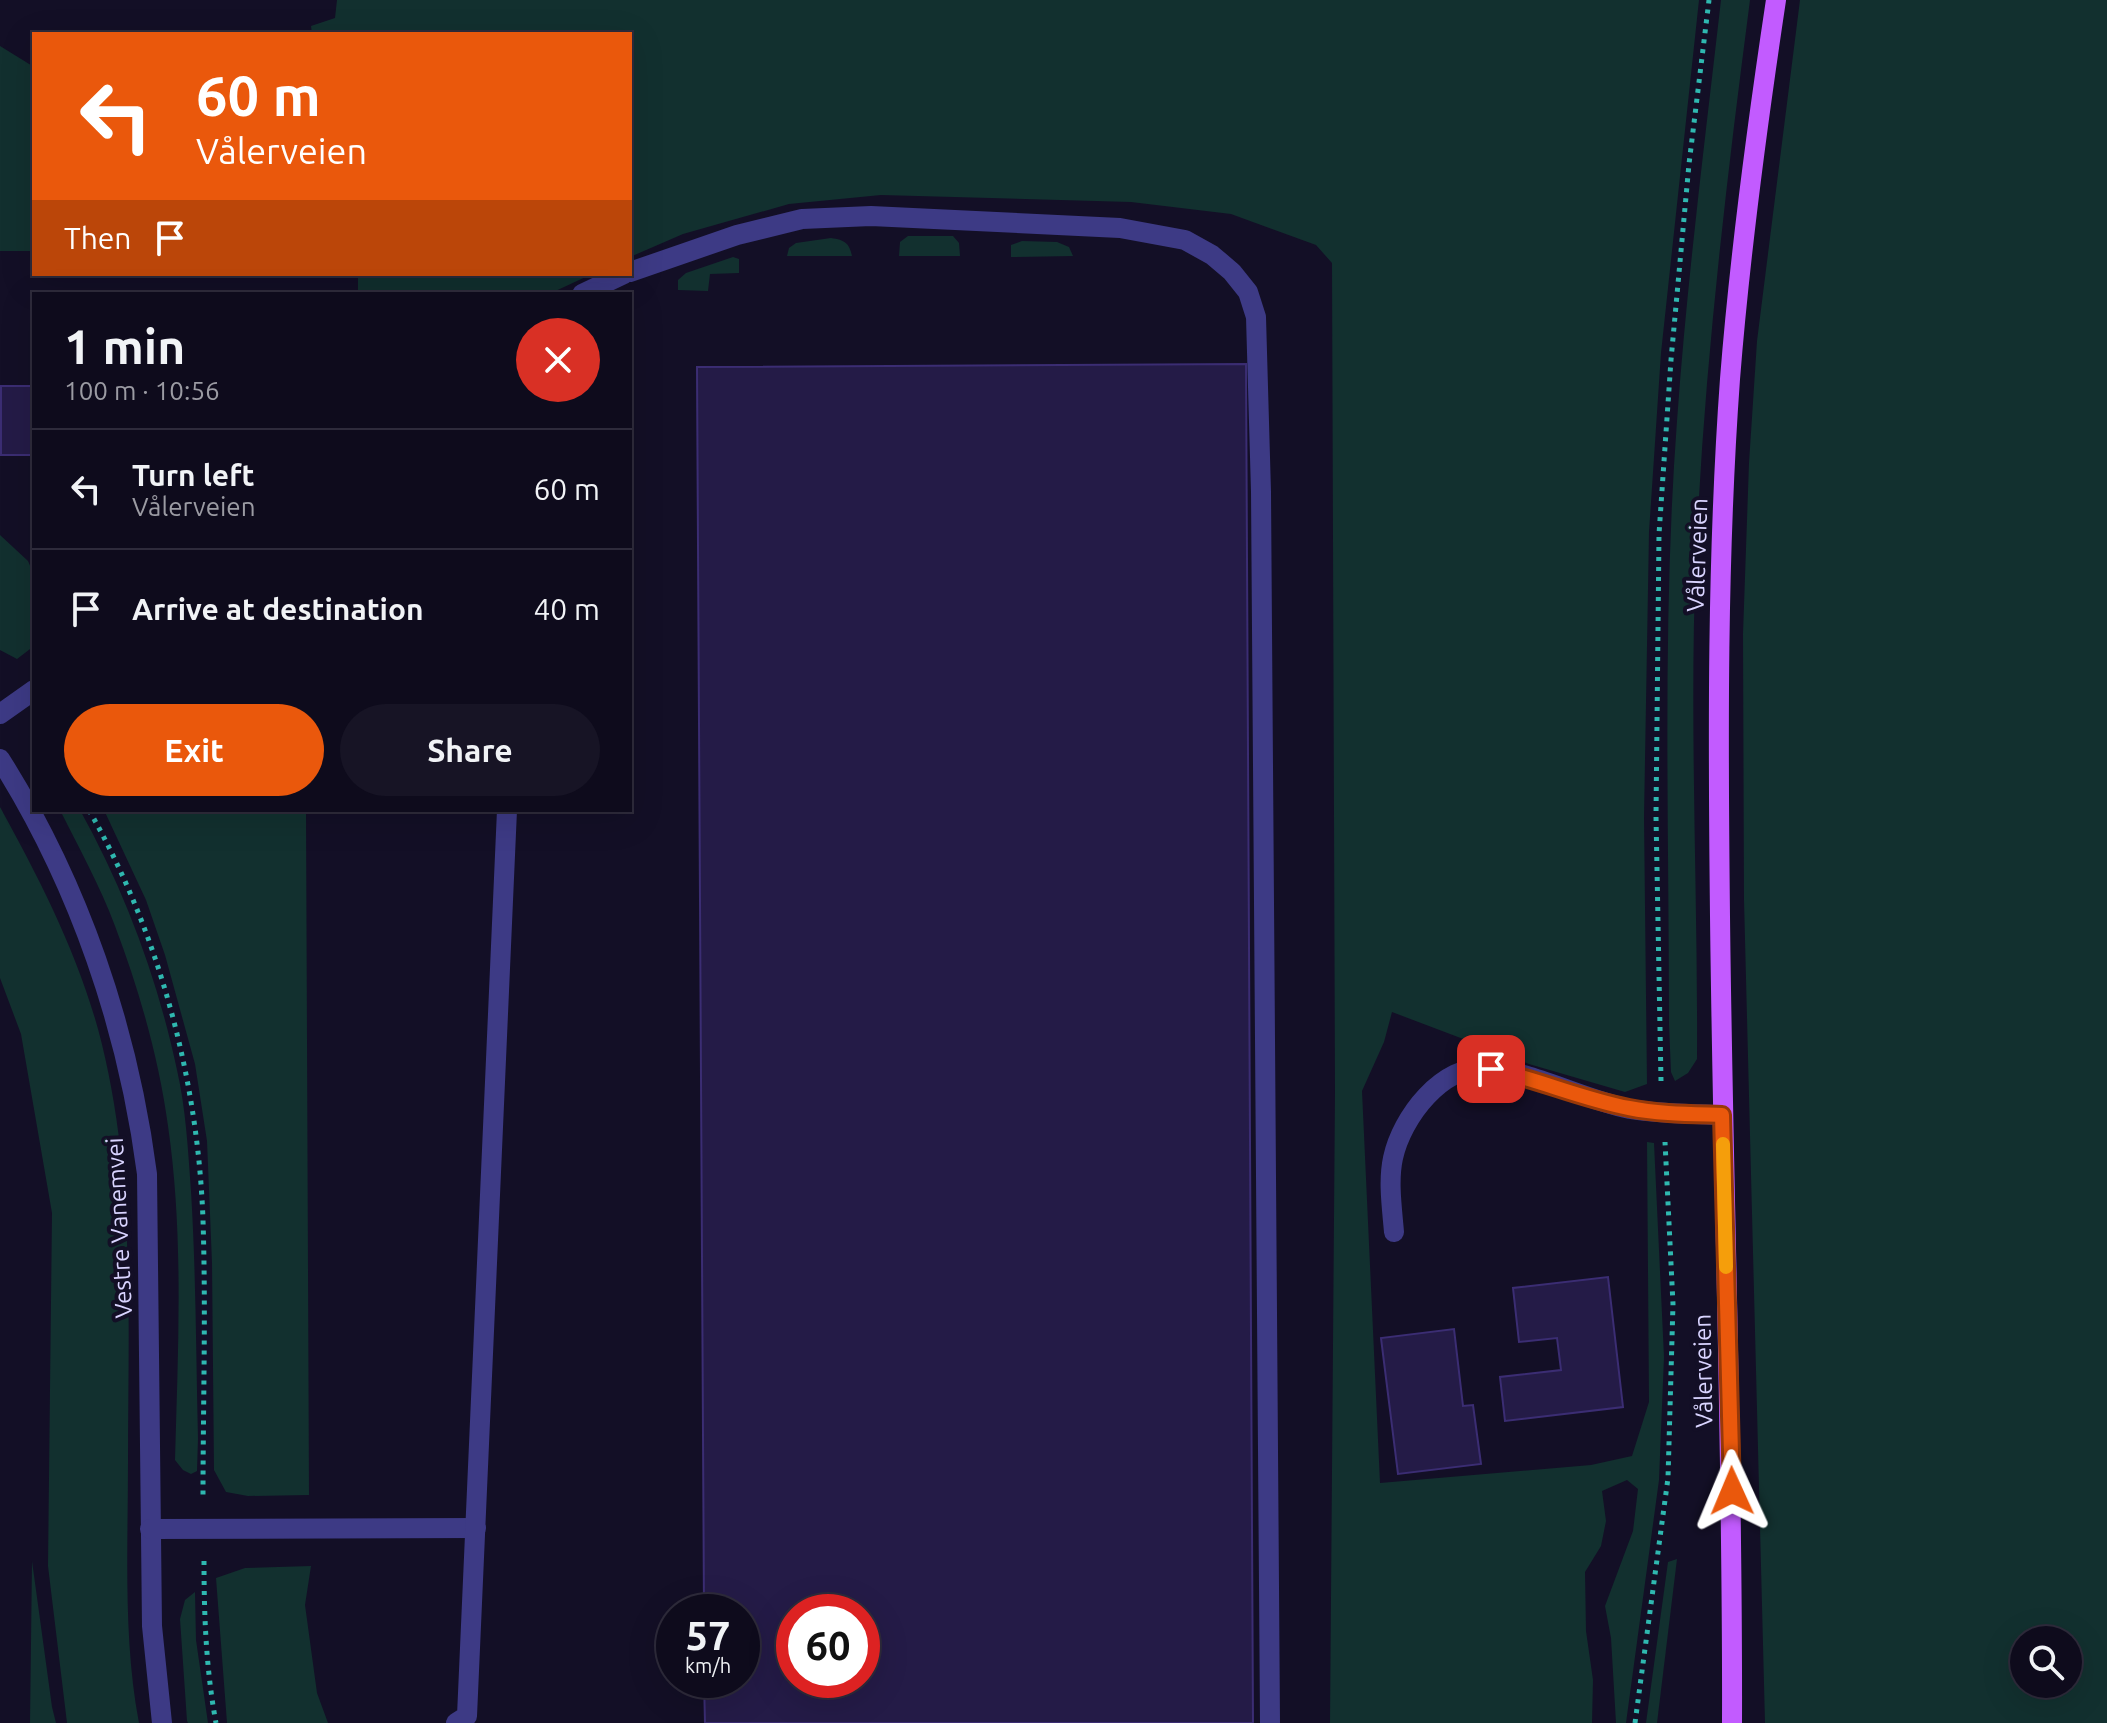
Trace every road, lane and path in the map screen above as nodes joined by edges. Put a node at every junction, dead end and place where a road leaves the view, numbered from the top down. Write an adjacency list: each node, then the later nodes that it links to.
1 (1709, 0): 11 (path)
2 (1776, 0): 12 (main road, Vålerveien)
3 (632, 271): 20 (street)
4 (620, 276): 5 (street)
5 (586, 292)
6 (32, 691): 7 (street)
7 (0, 714)
8 (0, 759): 15 (street, Vestre Vanemvei)
9 (90, 812): 16 (path)
10 (507, 812): 14 (street)
11 (1662, 1113): 12 (street); 13 (street); 21 (path)
12 (1722, 1115): 22 (main road, Vålerveien)
13 (1394, 1232)
14 (476, 1528): 16 (street); 19 (street)
15 (150, 1529): 16 (street); 17 (street, Vestre Vanemvei)
16 (204, 1529): 18 (path)
17 (162, 1723)
18 (216, 1723)
19 (456, 1723)
20 (1270, 1723)
21 (1635, 1723)
22 (1732, 1723)

